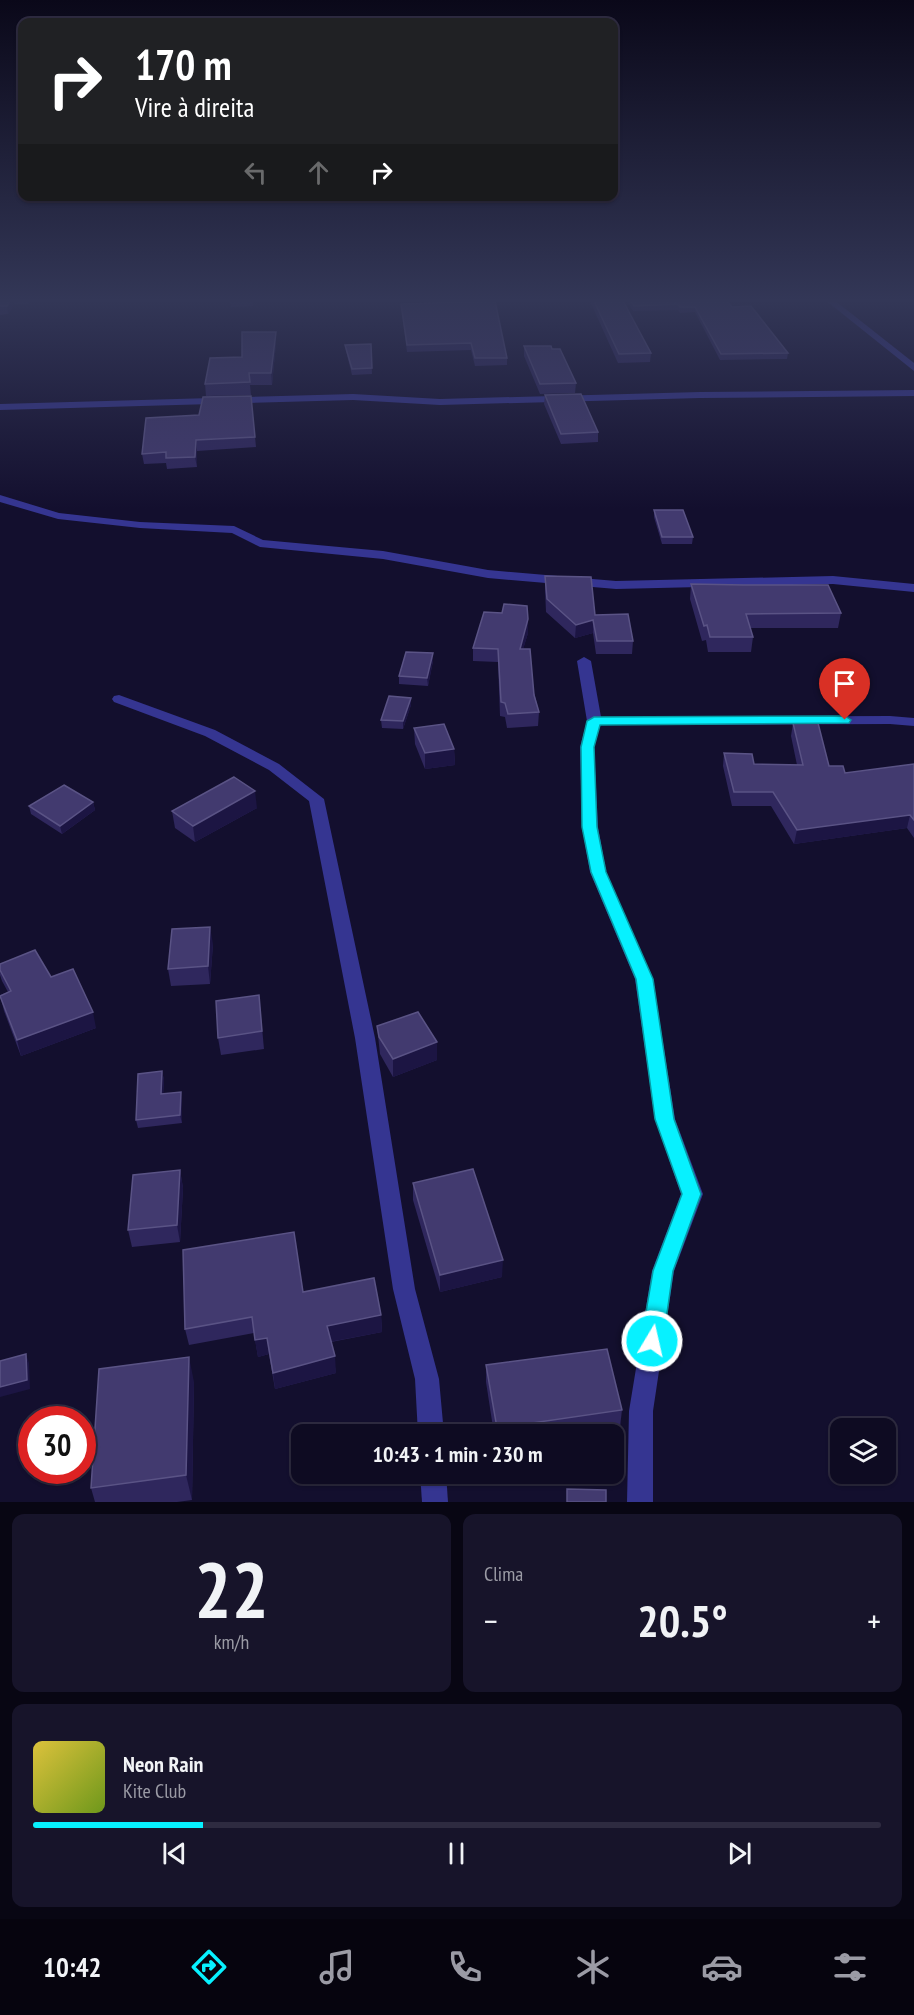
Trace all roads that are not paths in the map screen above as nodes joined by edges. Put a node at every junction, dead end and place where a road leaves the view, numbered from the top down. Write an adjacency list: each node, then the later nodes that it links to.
1 (914, 393): 2 (street)
2 (0, 407)
3 (0, 498): 4 (street)
4 (914, 588)
5 (584, 661): 7 (street)
6 (119, 699): 9 (street)
7 (594, 721): 8 (street); 12 (street)
8 (914, 722)
9 (430, 1424)
10 (434, 1484): 11 (street)
11 (435, 1502)
12 (640, 1502)

